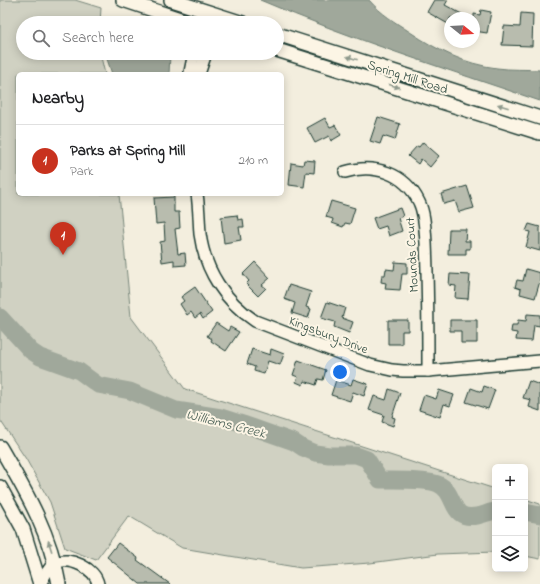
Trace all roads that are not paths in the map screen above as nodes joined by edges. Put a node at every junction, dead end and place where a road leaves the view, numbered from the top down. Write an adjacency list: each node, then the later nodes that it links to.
1 (123, 0): 3 (street)
2 (171, 0): 4 (street)
3 (171, 16)
4 (207, 16)
5 (284, 36): 11 (street, Spring Mill Road, one-way to 5)
6 (284, 52): 12 (street, Spring Mill Road, one-way to 12)
7 (193, 60): 9 (street)
8 (204, 60): 10 (street)
9 (190, 72)
10 (200, 72)
11 (540, 118)
12 (540, 133)
13 (345, 172): 16 (street, Mounds Court)
14 (197, 196): 16 (street, Kingsbury Drive)
15 (540, 361): 16 (street, Kingsbury Drive)
16 (428, 371)
17 (0, 447): 19 (street, one-way to 17)
18 (0, 487): 20 (street)
19 (55, 564): 20 (street); 21 (street); 22 (street)
20 (40, 584)
21 (59, 584)
22 (98, 584)

